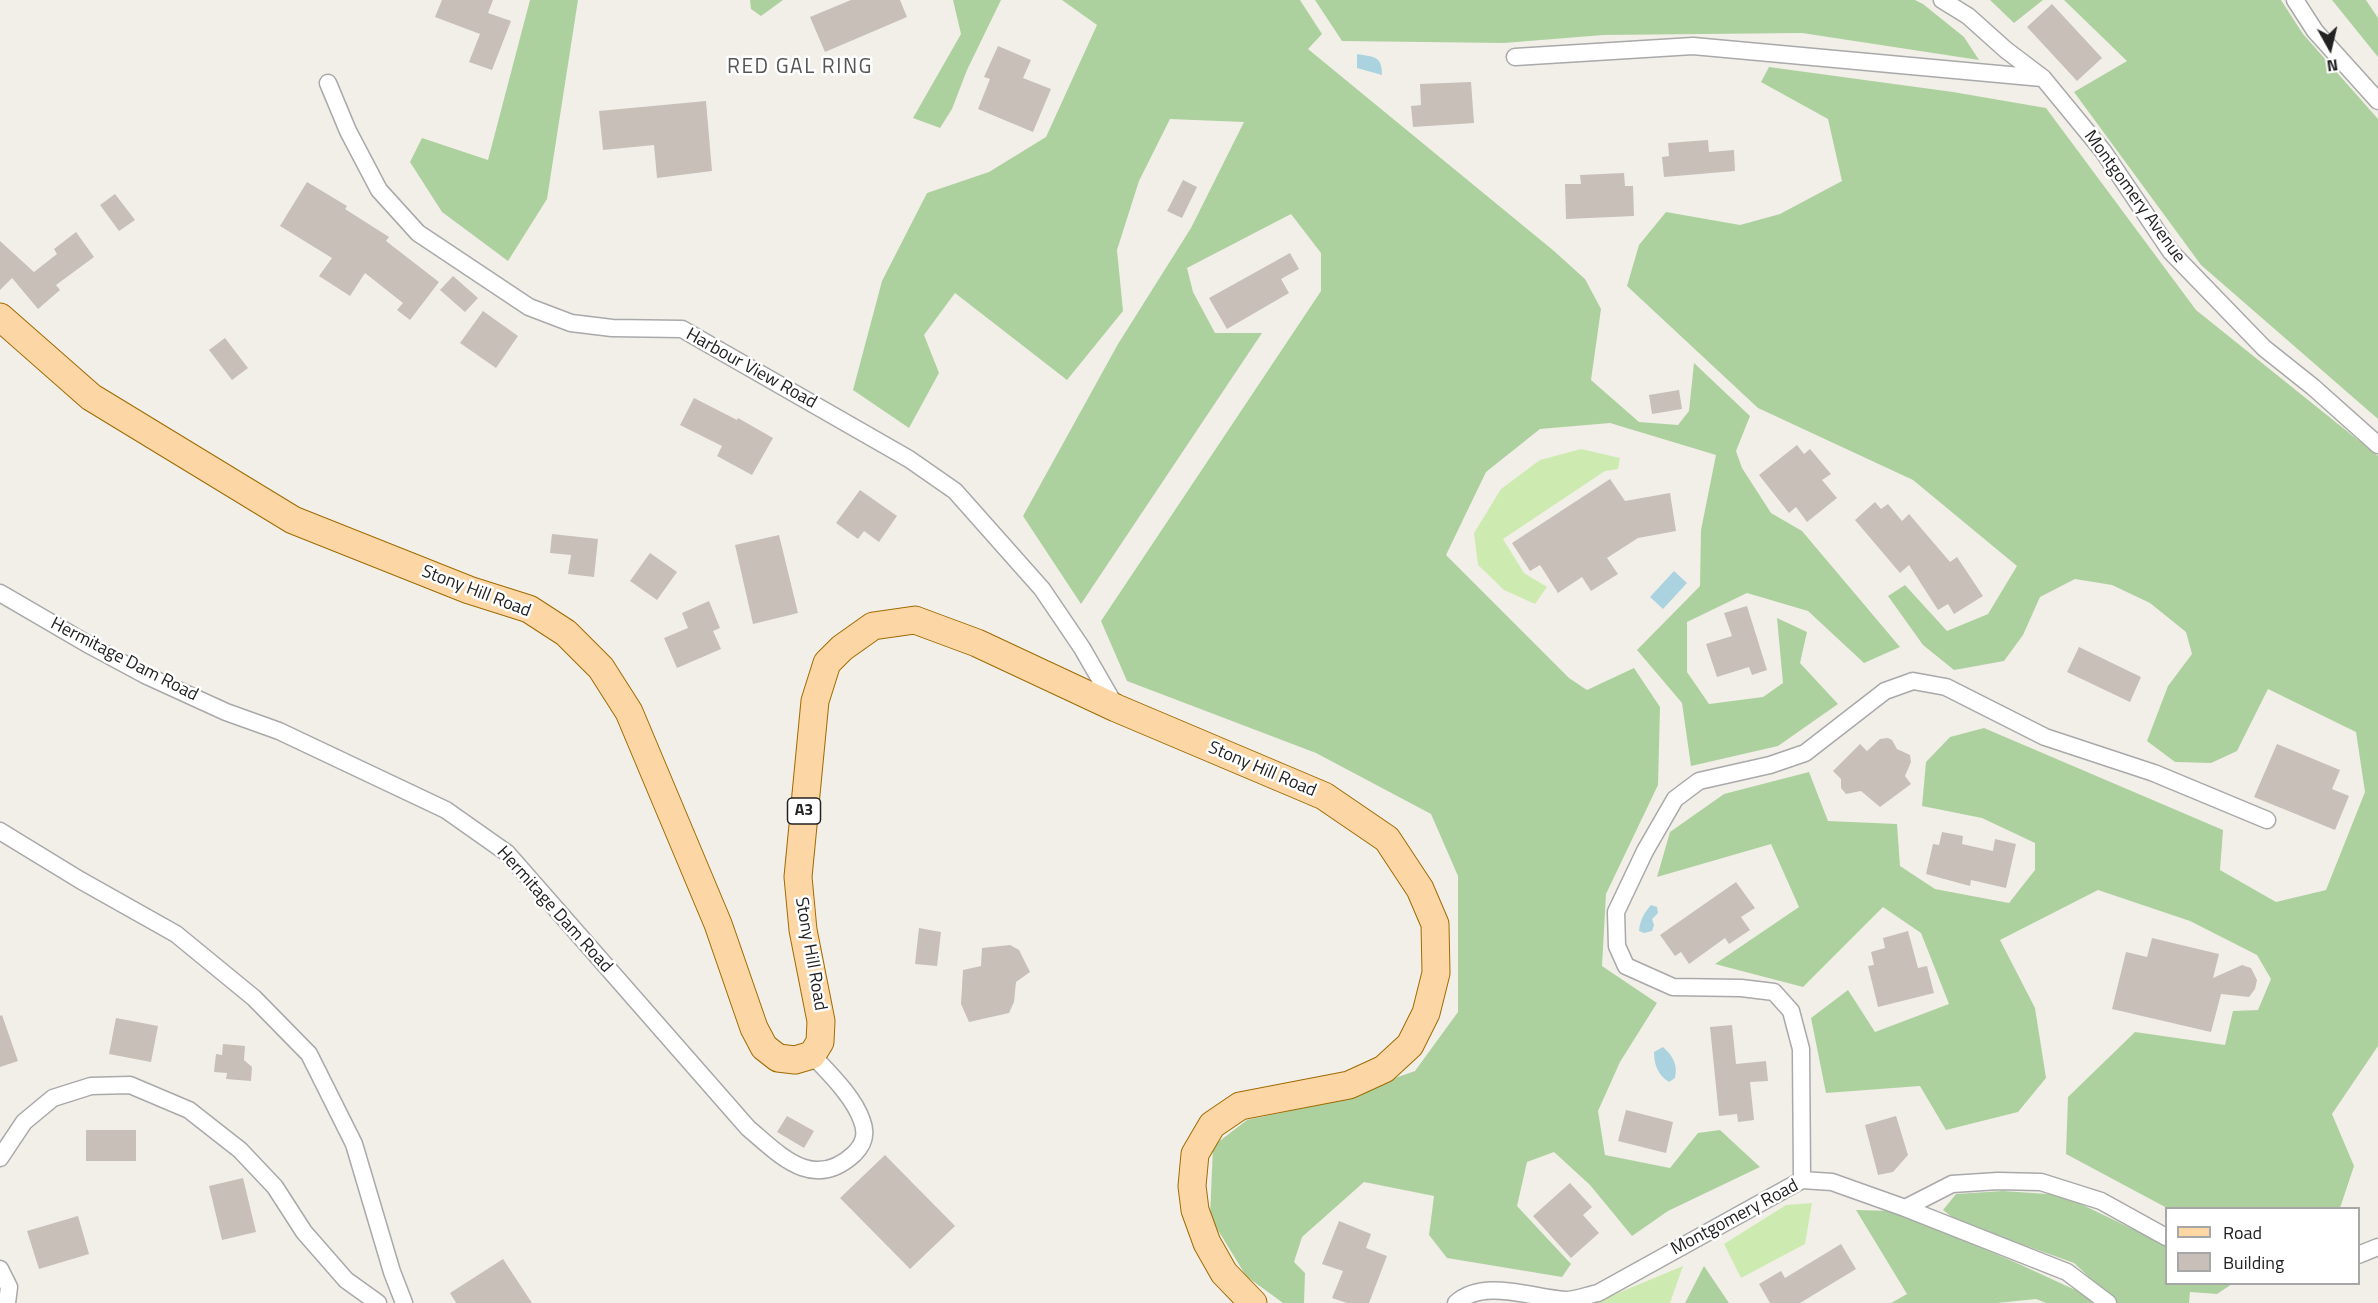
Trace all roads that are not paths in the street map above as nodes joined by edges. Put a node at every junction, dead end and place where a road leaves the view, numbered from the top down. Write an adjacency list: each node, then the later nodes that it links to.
1 (1942, 0): 4 (street, Montgomery Avenue)
2 (2295, 0): 6 (street)
3 (1515, 57): 4 (street)
4 (2043, 78): 8 (street, Montgomery Avenue)
5 (328, 83): 10 (street, Harbour View Road)
6 (2378, 101)
7 (0, 317): 13 (main road, Stony Hill Road)
8 (2378, 445)
9 (0, 593): 13 (street, Hermitage Dam Road)
10 (1116, 708): 13 (main road, Stony Hill Road / A3); 24 (main road, Stony Hill Road / A3)
11 (2266, 820): 15 (street)
12 (0, 831): 23 (street)
13 (812, 1055)
14 (0, 1158): 22 (street)
15 (1802, 1180): 16 (street, Montgomery Road); 25 (street, Montgomery Road)
16 (1905, 1208): 17 (street); 26 (street, Montgomery Road)
17 (2165, 1236)
18 (2378, 1247): 19 (street)
19 (2360, 1254)
20 (0, 1269): 21 (street)
21 (7, 1303)
22 (378, 1303)
23 (404, 1303)
24 (1253, 1303)
25 (1456, 1303)
26 (2108, 1303)

